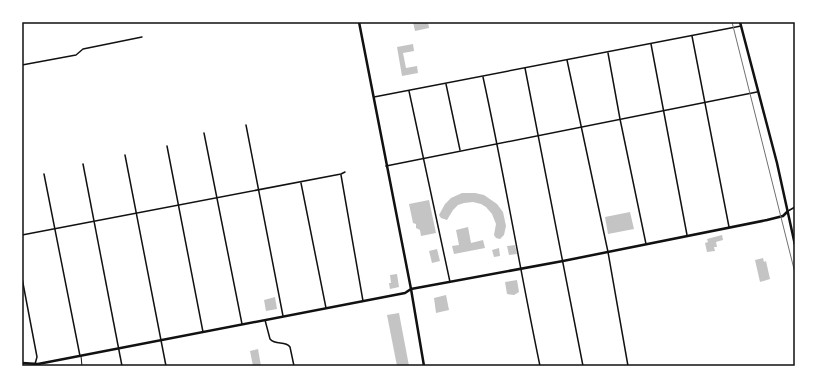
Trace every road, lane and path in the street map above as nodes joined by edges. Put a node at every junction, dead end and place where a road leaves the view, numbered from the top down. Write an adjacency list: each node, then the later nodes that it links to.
1 (359, 22): 15 (main road)
2 (740, 22): 3 (main road)
3 (741, 26): 4 (street); 14 (main road)
4 (692, 36): 6 (street); 16 (street)
5 (142, 37): 9 (street)
6 (651, 44): 7 (street); 17 (street)
7 (608, 52): 8 (street); 18 (street)
8 (567, 60): 10 (street); 20 (street)
9 (22, 65)
10 (525, 68): 11 (street); 22 (street)
11 (483, 77): 12 (street); 23 (street)
12 (446, 84): 13 (street); 25 (street)
13 (409, 91): 15 (street); 27 (street)
14 (759, 92): 16 (street); 38 (main road)
15 (374, 97): 29 (main road)
16 (704, 102): 17 (street); 42 (street)
17 (663, 110): 18 (street); 44 (street)
18 (620, 119): 20 (street); 45 (street)
19 (246, 125): 34 (street)
20 (581, 126): 22 (street); 47 (street)
21 (204, 133): 35 (street)
22 (538, 135): 23 (street); 48 (street)
23 (497, 143): 25 (street); 49 (street)
24 (167, 146): 36 (street)
25 (460, 150): 27 (street)
26 (125, 155): 39 (street)
27 (424, 158): 29 (street); 51 (street)
28 (83, 164): 40 (street)
29 (386, 166): 52 (main road)
30 (345, 172): 32 (street)
31 (44, 174): 41 (street)
32 (341, 174): 33 (street); 53 (street)
33 (301, 182): 34 (street); 54 (street)
34 (259, 190): 35 (street); 55 (street)
35 (217, 198): 36 (street); 57 (street)
36 (178, 205): 39 (street); 58 (street)
37 (795, 207): 38 (street)
38 (787, 212): 42 (main road); 46 (main road)
39 (136, 213): 40 (street); 59 (street)
40 (94, 221): 41 (street); 60 (street)
41 (55, 228): 43 (street); 61 (street)
42 (729, 228): 44 (main road)
43 (22, 235)
44 (687, 235): 45 (main road)
45 (646, 244): 47 (main road)
46 (795, 245)
47 (608, 252): 48 (main road); 71 (street)
48 (563, 261): 49 (main road); 70 (street)
49 (520, 269): 51 (main road); 69 (street)
50 (22, 278): 63 (street)
51 (450, 282): 52 (main road)
52 (411, 289): 53 (main road); 68 (main road)
53 (363, 301): 54 (main road)
54 (326, 308): 55 (main road)
55 (283, 316): 56 (main road)
56 (265, 320): 57 (main road); 67 (street)
57 (242, 324): 58 (main road)
58 (202, 332): 59 (main road)
59 (161, 340): 60 (main road); 66 (street)
60 (118, 348): 61 (main road); 65 (street)
61 (80, 356): 63 (main road); 64 (lane)
62 (22, 364): 63 (main road)
63 (36, 364)
64 (82, 366)
65 (122, 366)
66 (166, 366)
67 (294, 366)
68 (424, 366)
69 (540, 366)
70 (583, 366)
71 (628, 366)

